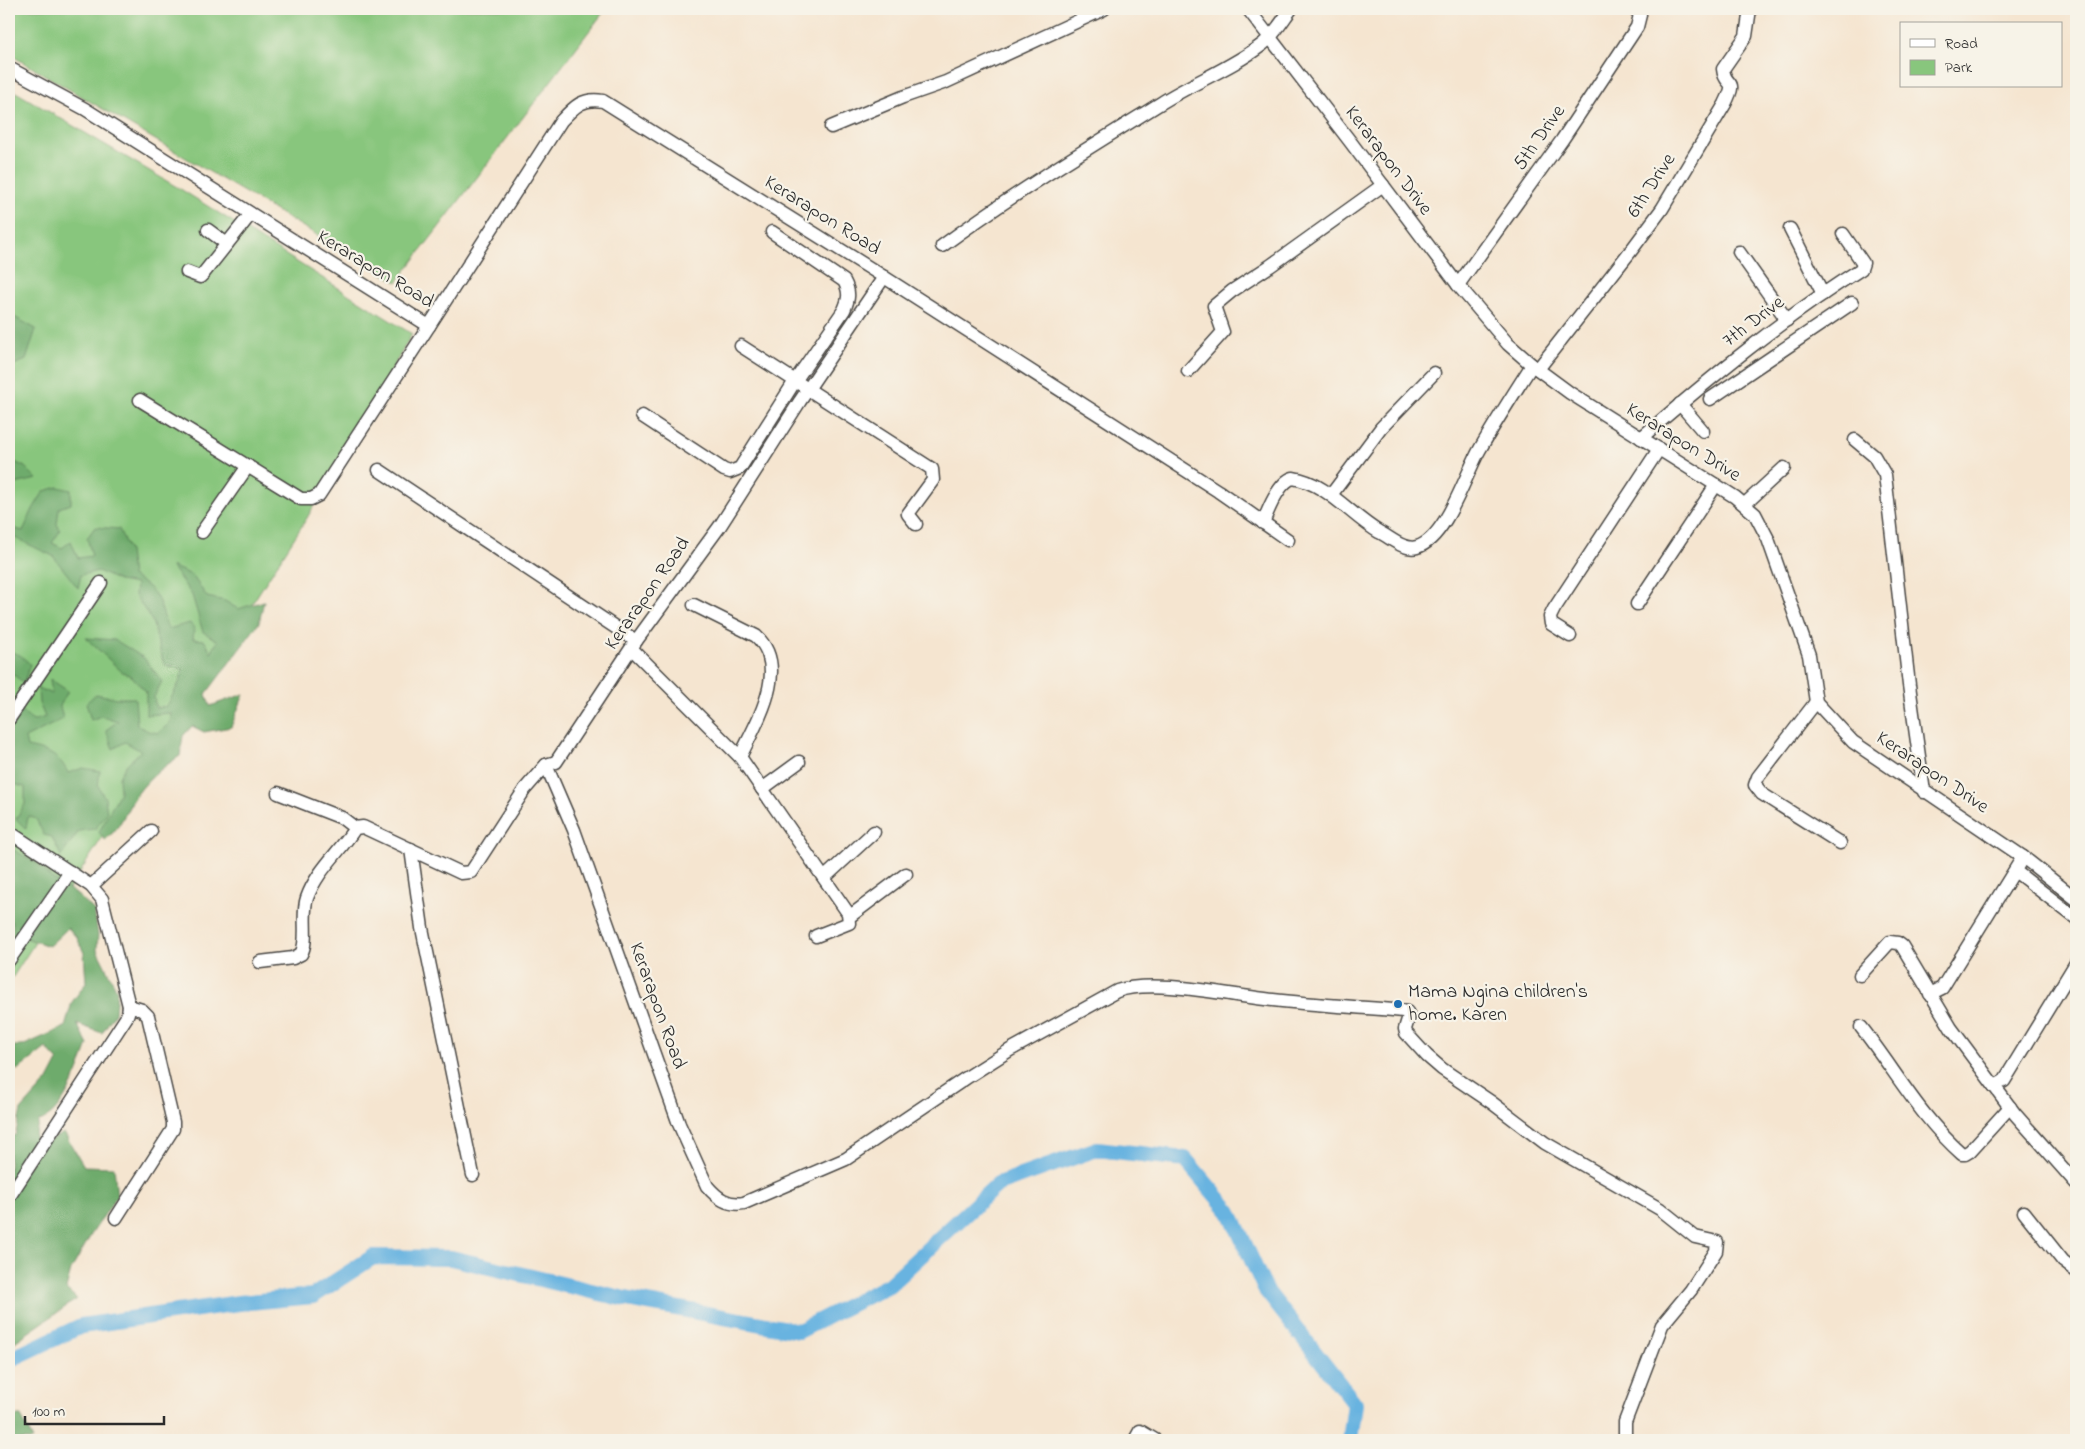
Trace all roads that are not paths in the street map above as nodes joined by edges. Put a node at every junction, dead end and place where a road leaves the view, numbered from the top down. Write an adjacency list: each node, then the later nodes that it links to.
1 (1104, 9): 8 (street)
2 (1248, 9): 6 (street, Kerarapon Drive)
3 (1291, 9): 6 (street)
4 (1635, 9): 20 (street, 5th Drive)
5 (1750, 9): 28 (street, 6th Drive)
6 (1270, 36): 9 (street, Kerarapon Drive); 16 (street)
7 (9, 68): 10 (street, Kerarapon Road)
8 (831, 127)
9 (1383, 184): 20 (street, Kerarapon Drive); 29 (street)
10 (250, 214): 15 (street); 24 (street, Kerarapon Road)
11 (1790, 229): 21 (street)
12 (208, 230): 15 (street)
13 (772, 232): 31 (street)
14 (1843, 234): 21 (street, 7th Drive)
15 (227, 244): 18 (street)
16 (942, 246)
17 (1739, 252): 23 (street)
18 (187, 272)
19 (884, 277): 24 (street, Kerarapon Road); 32 (street, Kerarapon Road); 47 (street)
20 (1458, 285): 28 (street, Kerarapon Drive)
21 (1823, 294): 23 (street, 7th Drive)
22 (1852, 303): 27 (street)
23 (1787, 320): 26 (street, 7th Drive)
24 (429, 326): 41 (street)
25 (741, 346): 31 (street)
26 (1751, 348): 27 (street); 35 (street, 7th Drive)
27 (1764, 362): 33 (street)
28 (1535, 367): 38 (street, Kerarapon Drive); 45 (street)
29 (1188, 371)
30 (1434, 373): 45 (street)
31 (795, 381): 32 (street); 36 (street)
32 (808, 390): 48 (street); 55 (street, Kerarapon Road)
33 (1710, 399)
34 (140, 400): 41 (street)
35 (1680, 404): 37 (street); 38 (street, 7th Drive)
36 (642, 416)
37 (1703, 431)
38 (1641, 438): 40 (street, Kerarapon Drive)
39 (1856, 440): 62 (street)
40 (1658, 449): 44 (street, Kerarapon Drive); 54 (street)
41 (248, 466): 49 (street)
42 (1784, 468): 46 (street)
43 (379, 470): 55 (street)
44 (1716, 485): 46 (street, Kerarapon Drive); 52 (street)
45 (1331, 495): 47 (street)
46 (1745, 504): 56 (street, Kerarapon Drive)
47 (1263, 523): 50 (street)
48 (916, 524)
49 (202, 532)
50 (1288, 540)
51 (101, 583): 57 (street)
52 (1637, 604)
53 (694, 605): 58 (street)
54 (1570, 636)
55 (634, 645): 58 (street); 60 (street, Kerarapon Road)
56 (1816, 702): 62 (street, Kerarapon Drive); 68 (street)
57 (9, 719)
58 (740, 757): 61 (street)
59 (799, 762): 61 (street)
60 (546, 765): 69 (street); 97 (street, Kerarapon Road)
61 (762, 789): 74 (street)
62 (1924, 792): 70 (street, Kerarapon Drive)
63 (278, 793): 64 (street)
64 (355, 828): 69 (street); 81 (street)
65 (151, 831): 75 (street)
66 (9, 832): 72 (street)
67 (874, 832): 74 (street)
68 (1840, 843)
69 (411, 849): 89 (street)
70 (2023, 857): 71 (street); 76 (street, Kerarapon Drive)
71 (2015, 871): 78 (street); 84 (street)
72 (70, 872): 75 (street); 80 (street)
73 (906, 874): 77 (street)
74 (824, 878): 77 (street)
75 (91, 886): 85 (street)
76 (2076, 900)
77 (849, 917): 79 (street)
78 (2076, 918)
79 (816, 936)
80 (9, 960)
81 (260, 962)
82 (2076, 963): 87 (street)
83 (1860, 975): 84 (street)
84 (1930, 994): 87 (street)
85 (129, 1006): 91 (street); 93 (street)
86 (1861, 1027): 88 (street)
87 (1994, 1086): 88 (street)
88 (2010, 1107): 90 (street)
89 (473, 1175)
90 (2076, 1183)
91 (9, 1197)
92 (2024, 1212): 94 (street)
93 (116, 1218)
94 (2076, 1270)
95 (1134, 1440): 96 (street)
96 (1155, 1440)
97 (1625, 1440)

